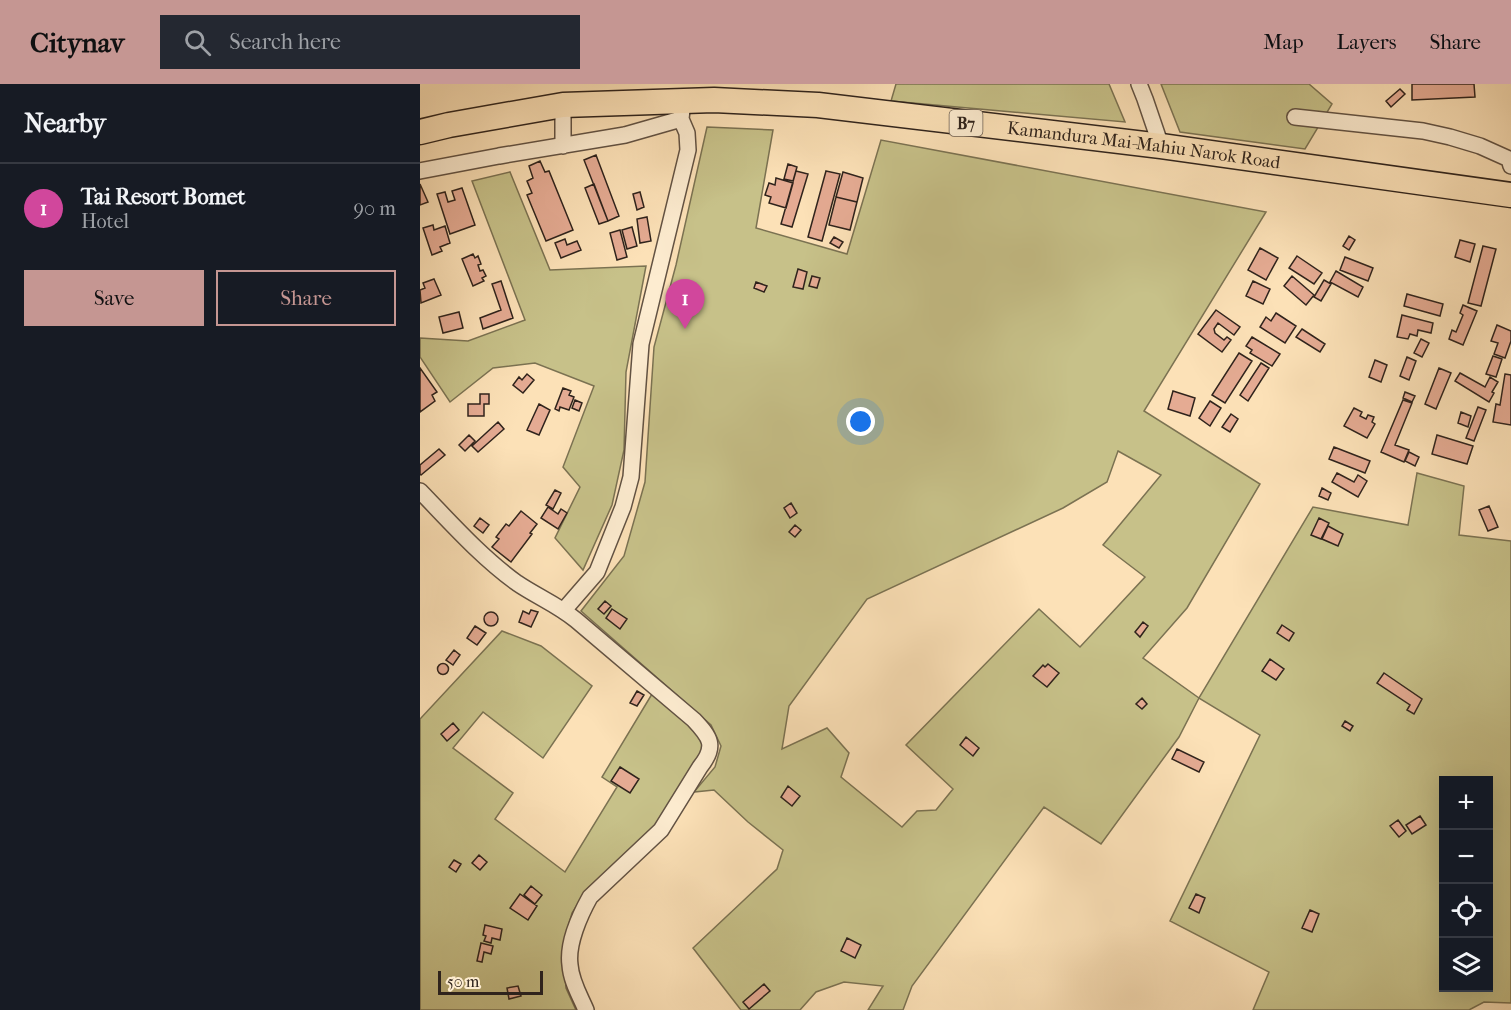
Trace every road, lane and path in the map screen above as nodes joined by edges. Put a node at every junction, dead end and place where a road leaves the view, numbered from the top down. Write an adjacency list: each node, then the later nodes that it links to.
1 (1139, 84): 8 (street)
2 (717, 92): 4 (highway, Kamandura Mai-Mahiu Narok Road / B7); 8 (highway, Kamandura Mai-Mahiu Narok Road / B7)
3 (563, 105): 4 (highway, Kamandura Mai-Mahiu Narok Road / B7); 6 (highway, Kamandura Mai-Mahiu Narok Road / B7); 7 (street)
4 (682, 109): 7 (street); 13 (street)
5 (1295, 117): 9 (street)
6 (420, 132)
7 (563, 146): 10 (street)
8 (1161, 146): 11 (highway, Kamandura Mai-Mahiu Narok Road / B7)
9 (1511, 166)
10 (420, 171)
11 (1511, 195)
12 (420, 491): 13 (street)
13 (564, 610): 14 (street)
14 (586, 1010)

